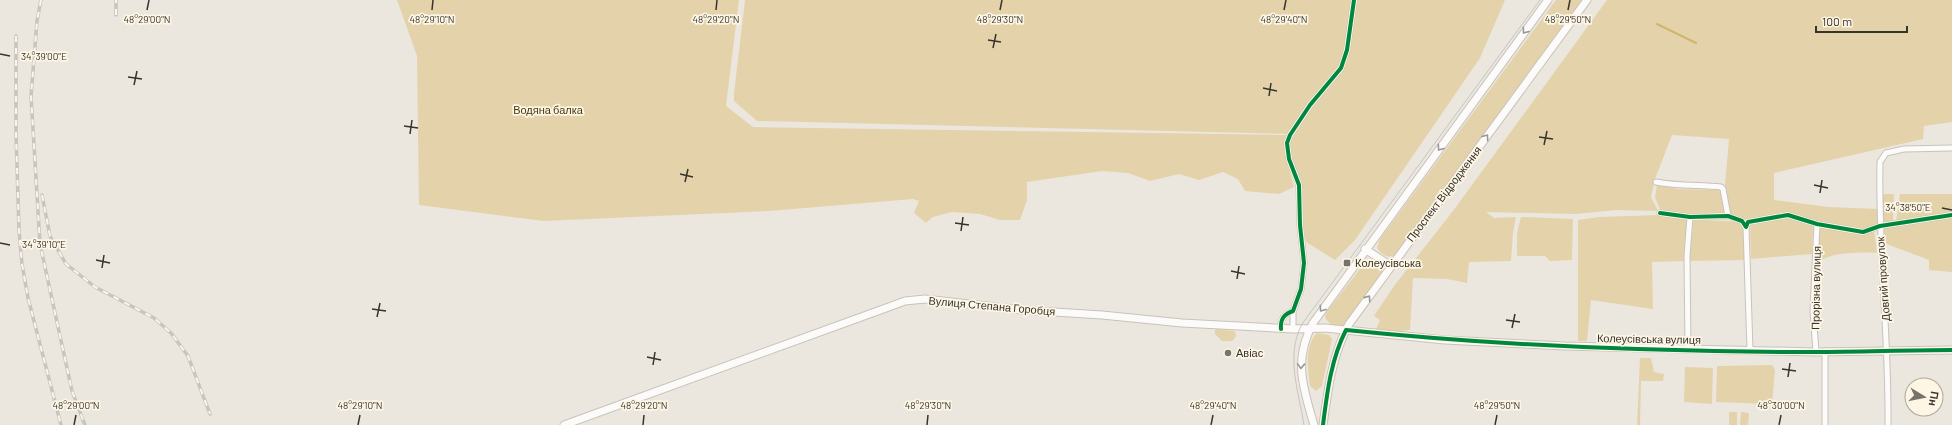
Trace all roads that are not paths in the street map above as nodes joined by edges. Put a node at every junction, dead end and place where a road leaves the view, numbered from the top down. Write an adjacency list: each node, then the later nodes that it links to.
1 (1354, 0): 15 (street)
2 (1548, 0): 13 (main road, one-way to 13)
3 (1587, 0): 14 (main road, Проспект Відродження, one-way to 3)
4 (1952, 148): 11 (street, Довгий провулок)
5 (1656, 182): 8 (street)
6 (1660, 213): 9 (street)
7 (1952, 215): 11 (street)
8 (1728, 216): 9 (street); 12 (street)
9 (1690, 217): 20 (street)
10 (1817, 224): 11 (street); 12 (street); 25 (street, Прорізна вулиця)
11 (1880, 226): 22 (street, Довгий провулок)
12 (1746, 227): 21 (street)
13 (1365, 249): 14 (main road); 18 (main road, one-way to 18)
14 (1391, 266): 19 (main road, Проспект Відродження, one-way to 14)
15 (1293, 311): 16 (street); 17 (street)
16 (1281, 329): 17 (main road, Вулиця Степана Горобця); 26 (main road, Вулиця Степана Горобця)
17 (1293, 329): 18 (main road, Вулиця Степана Горобця)
18 (1309, 329): 19 (main road, Вулиця Степана Горобця); 27 (main road, one-way to 27)
19 (1346, 330): 20 (main road, Колеусівська вулиця); 28 (main road, Проспект Відродження)
20 (1688, 349): 21 (main road, Колеусівська вулиця)
21 (1750, 350): 25 (main road, Колеусівська вулиця)
22 (1887, 350): 23 (main road, Колеусівська вулиця); 24 (main road, Колеусівська вулиця); 30 (street, Довгий провулок)
23 (1952, 350)
24 (1825, 351): 25 (main road, Колеусівська вулиця); 29 (street)
25 (1816, 352)
26 (564, 425)
27 (1314, 425)
28 (1323, 425)
29 (1825, 425)
30 (1888, 425)

